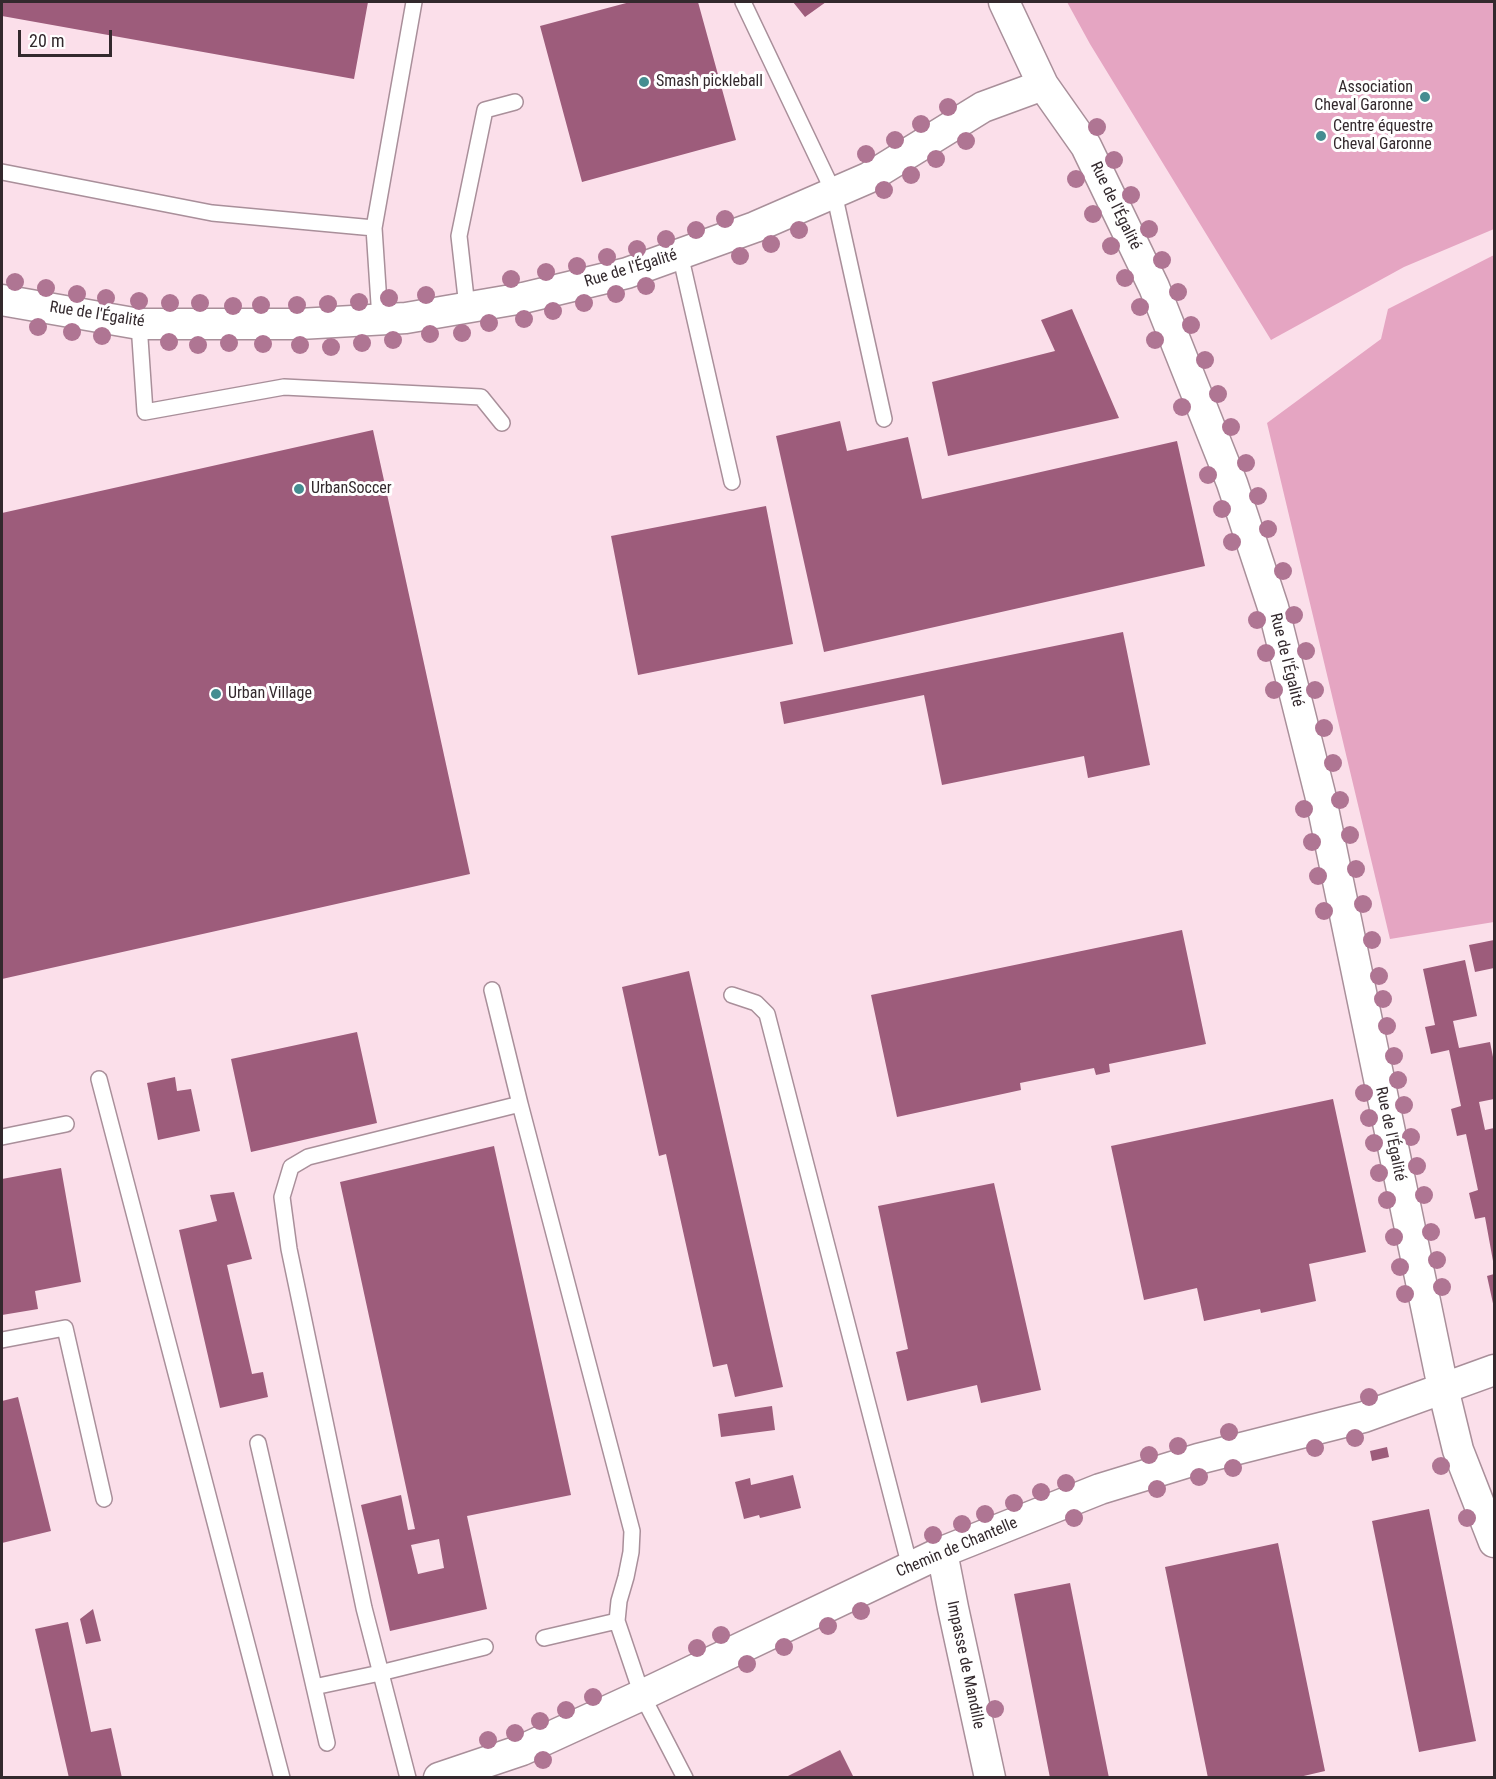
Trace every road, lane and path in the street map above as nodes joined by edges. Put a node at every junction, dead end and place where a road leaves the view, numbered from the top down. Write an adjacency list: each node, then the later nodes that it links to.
1 (414, 2): 8 (lane)
2 (743, 2): 7 (lane)
3 (1004, 2): 4 (street)
4 (1043, 85): 7 (street, Rue de l'Égalité); 25 (street, Rue de l'Égalité)
5 (515, 102): 11 (lane)
6 (2, 172): 8 (lane)
7 (834, 193): 9 (street, Rue de l'Égalité); 14 (lane)
8 (374, 228): 12 (lane)
9 (680, 254): 11 (street, Rue de l'Égalité); 16 (lane)
10 (2, 300): 13 (street, Rue de l'Égalité)
11 (466, 307): 12 (street, Rue de l'Égalité)
12 (380, 319): 13 (street, Rue de l'Égalité)
13 (139, 324): 15 (lane)
14 (884, 419)
15 (502, 423)
16 (732, 482)
17 (492, 990): 20 (lane)
18 (732, 995): 30 (lane)
19 (99, 1079): 38 (lane)
20 (520, 1104): 31 (lane); 34 (lane)
21 (66, 1124): 22 (lane)
22 (2, 1137)
23 (2, 1340): 27 (lane)
24 (1494, 1370): 25 (street, Chemin de Chantelle)
25 (1443, 1388): 28 (street, Rue de l'Égalité); 29 (street, Chemin de Chantelle)
26 (258, 1443): 35 (lane)
27 (104, 1499)
28 (1494, 1542)
29 (942, 1552): 30 (street, Chemin de Chantelle); 42 (street, Impasse de Mandille)
30 (910, 1567): 36 (street, Chemin de Chantelle)
31 (617, 1621): 32 (lane); 36 (lane)
32 (544, 1638)
33 (485, 1647): 34 (lane)
34 (380, 1673): 35 (lane); 39 (lane)
35 (314, 1687): 37 (lane)
36 (642, 1695): 40 (street, Chemin de Chantelle); 41 (lane)
37 (327, 1743)
38 (282, 1778)
39 (408, 1778)
40 (439, 1778)
41 (685, 1778)
42 (990, 1778)

